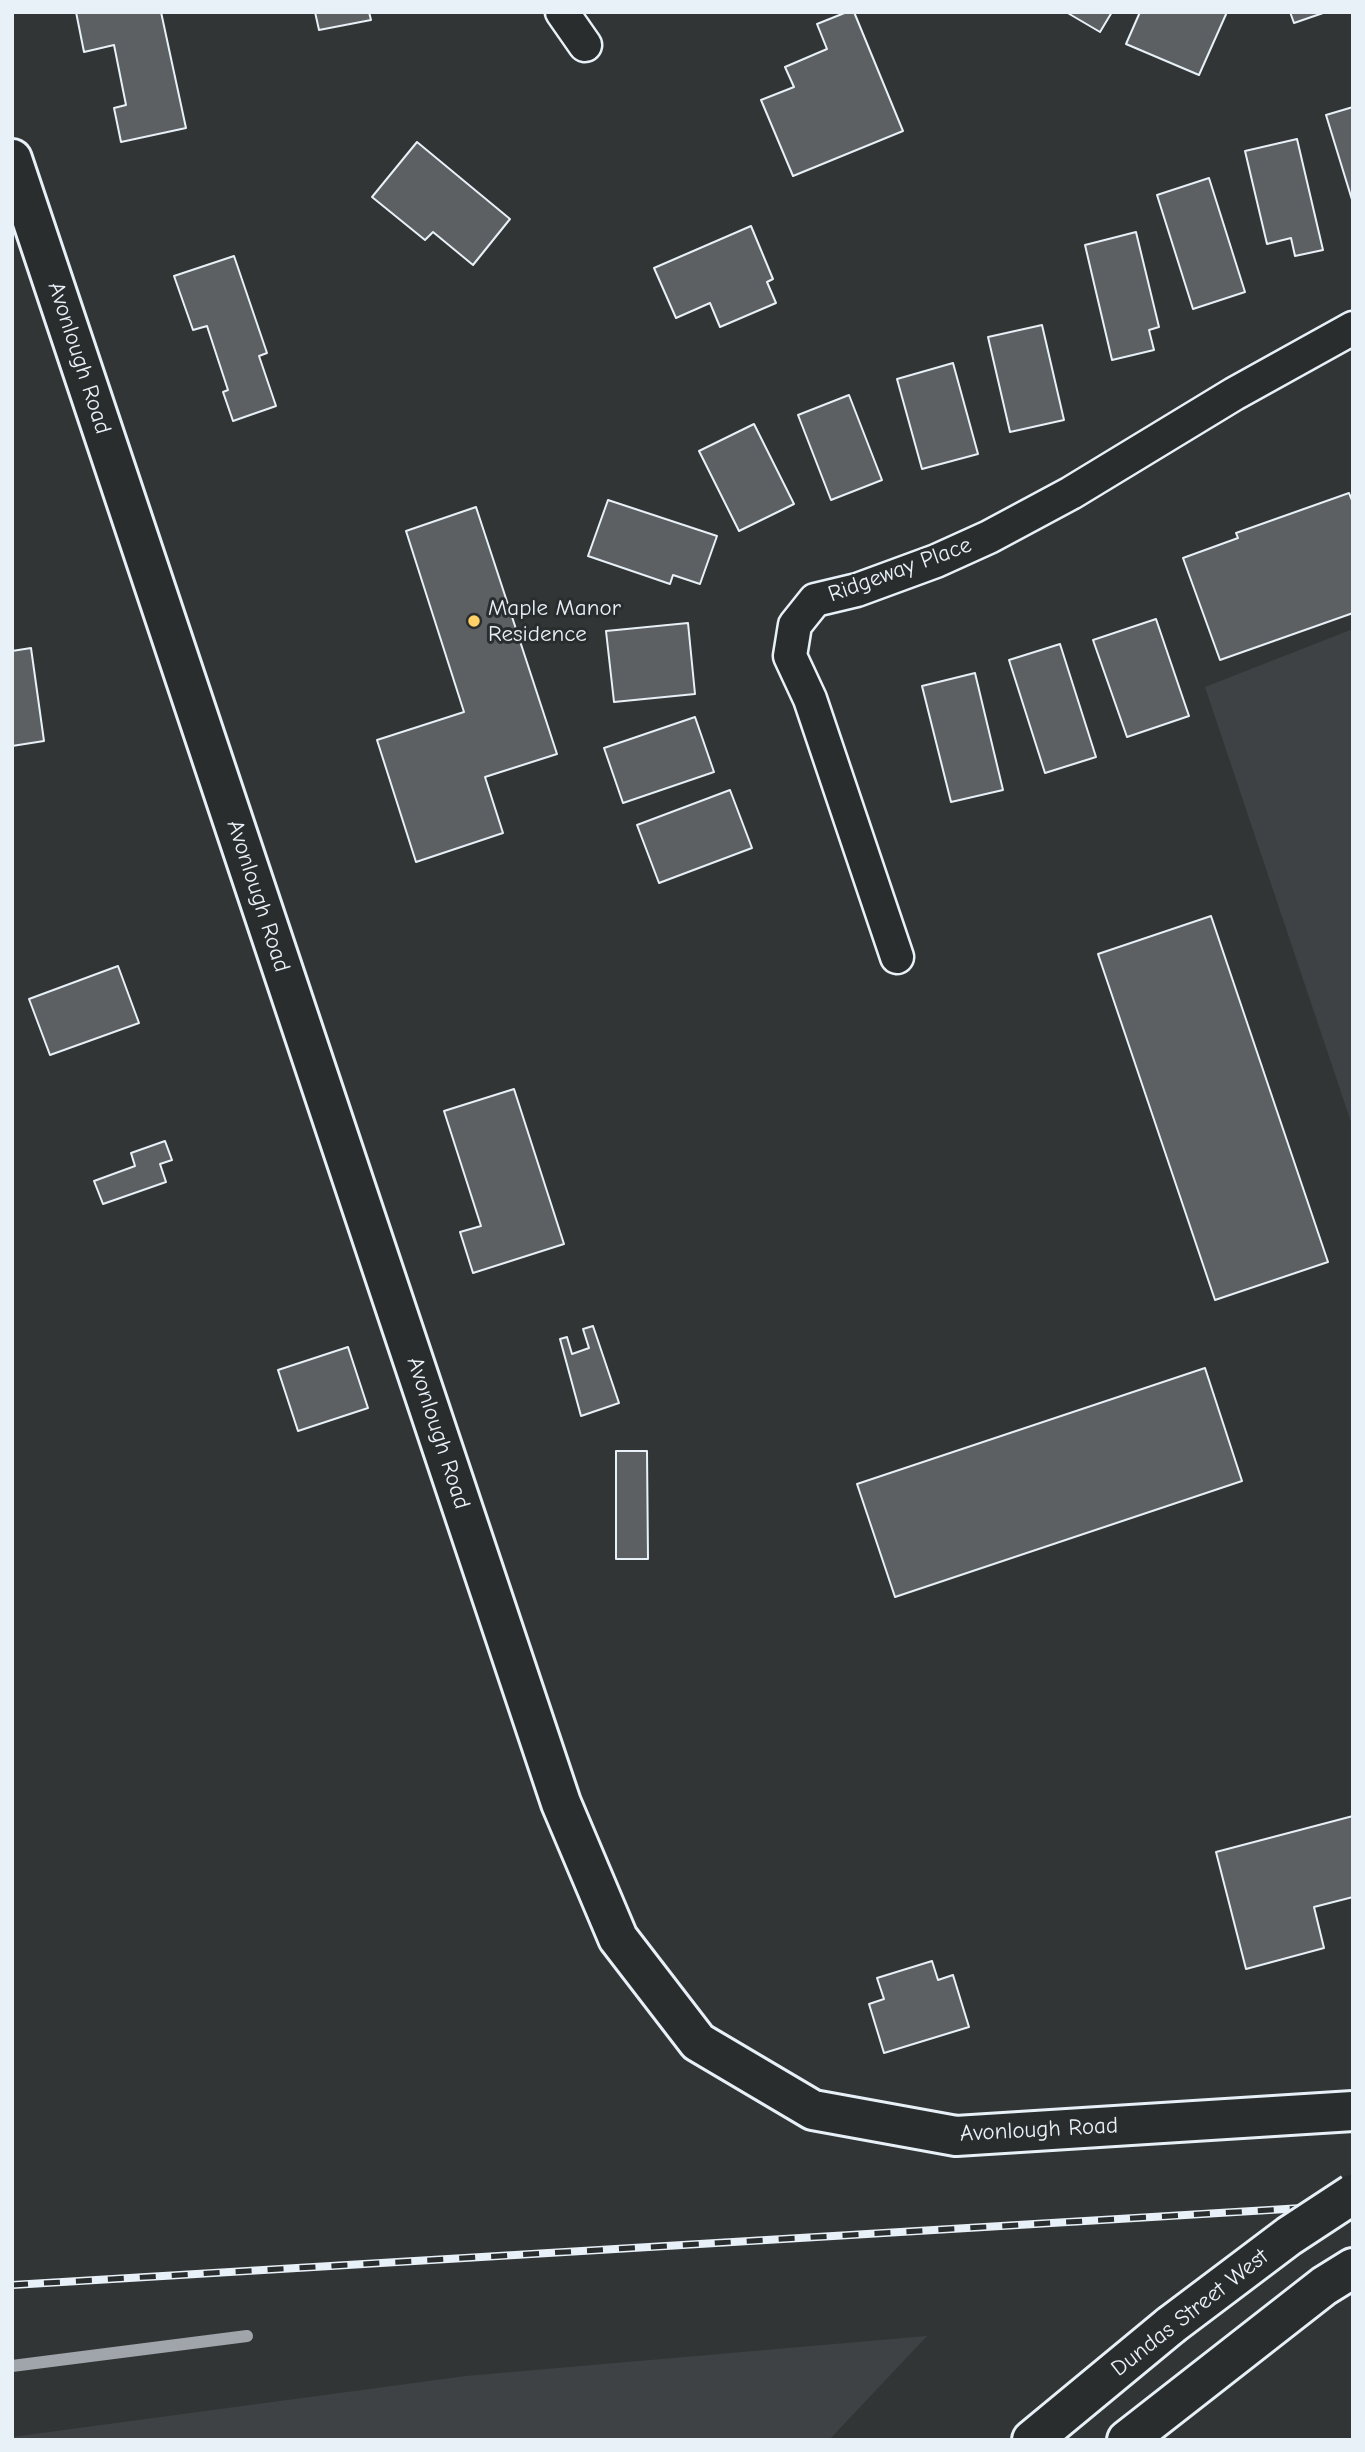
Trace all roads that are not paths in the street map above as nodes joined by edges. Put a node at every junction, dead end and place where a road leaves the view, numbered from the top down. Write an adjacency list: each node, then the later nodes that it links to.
1 (562, 12): 2 (street)
2 (585, 45)
3 (12, 159): 6 (street, Avonlough Road)
4 (1353, 328): 5 (street, Ridgeway Place)
5 (897, 957)
6 (1353, 2111)
7 (1353, 2194): 9 (street, Dundas Street West, bridge)
8 (1353, 2267): 10 (street)
9 (1032, 2440)
10 (1127, 2440)

